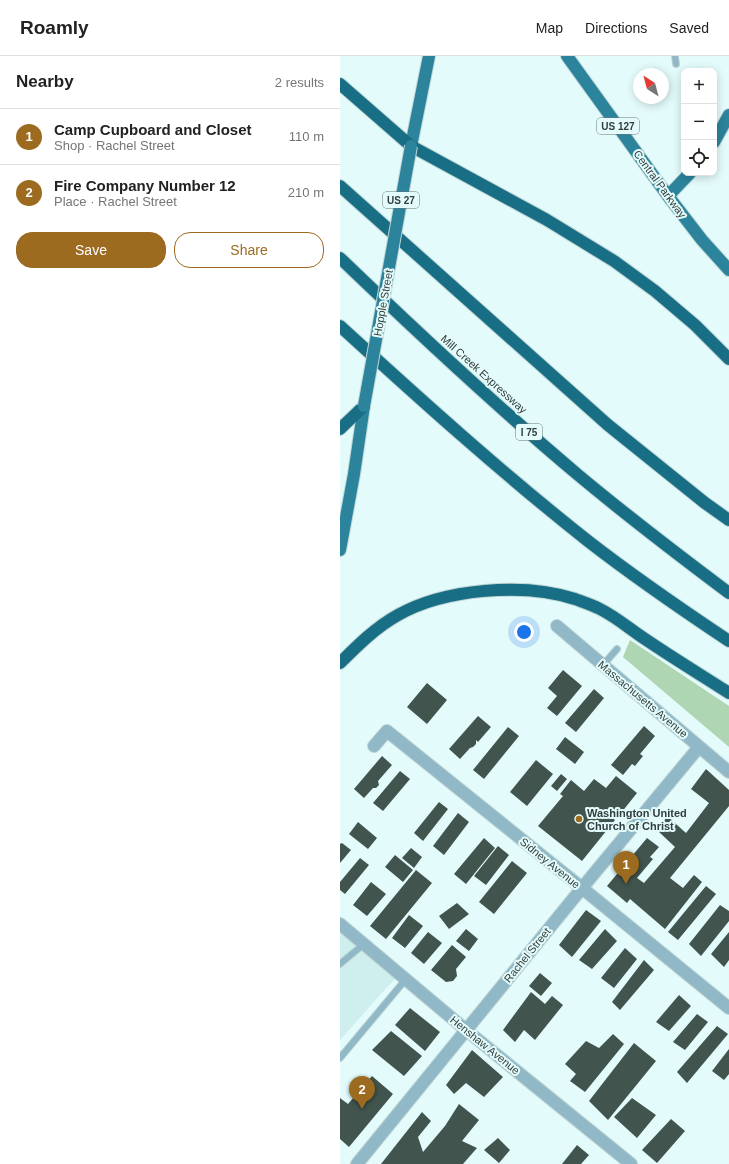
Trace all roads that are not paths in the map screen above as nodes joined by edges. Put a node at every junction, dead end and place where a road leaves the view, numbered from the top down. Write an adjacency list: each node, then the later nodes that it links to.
1 (429, 56): 8 (main road, Hopple Street / US 27)
2 (567, 56): 11 (main road, Central Parkway / US 127)
3 (675, 56): 4 (lane)
4 (676, 64)
5 (340, 84): 8 (highway)
6 (729, 115): 7 (main road)
7 (715, 140)
8 (411, 146): 15 (highway); 16 (main road, Hopple Street / US 27, bridge)
9 (687, 176): 11 (main road)
10 (340, 186): 18 (highway)
11 (668, 196): 13 (main road, Central Parkway)
12 (340, 258): 20 (highway, Mill Creek Expressway / I 75)
13 (729, 270)
14 (340, 326): 22 (highway)
15 (729, 359)
16 (364, 406): 17 (highway); 19 (main road, Hopple Street / US 27)
17 (340, 429)
18 (729, 520)
19 (340, 550)
20 (729, 593)
21 (556, 626): 25 (street, Massachusetts Avenue)
22 (729, 641)
23 (617, 648): 25 (lane)
24 (340, 663): 26 (highway)
25 (603, 665): 28 (street, Massachusetts Avenue)
26 (729, 693)
27 (374, 746): 30 (street, Sidney Avenue)
28 (699, 747): 29 (street, Massachusetts Avenue); 30 (street, Rachel Street)
29 (729, 772)
30 (582, 888): 35 (street, Sidney Avenue); 36 (street, Rachel Street)
31 (340, 924): 32 (street, Henshaw Avenue)
32 (364, 944): 33 (lane); 34 (street, Henshaw Avenue)
33 (340, 964)
34 (406, 979): 36 (street, Henshaw Avenue); 37 (lane)
35 (729, 1008)
36 (466, 1030): 38 (street, Rachel Street); 39 (street, Henshaw Avenue)
37 (340, 1058)
38 (357, 1164)
39 (631, 1164)

